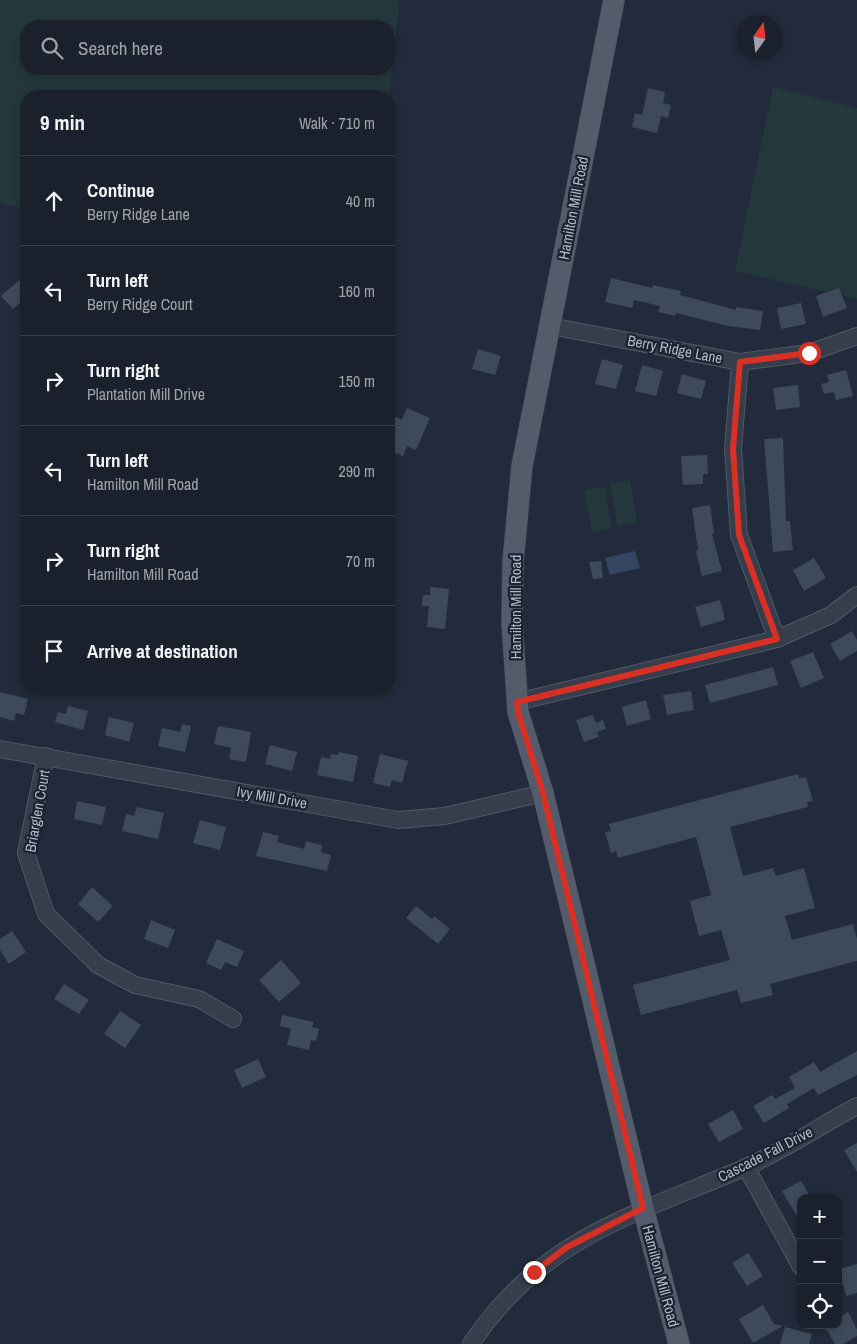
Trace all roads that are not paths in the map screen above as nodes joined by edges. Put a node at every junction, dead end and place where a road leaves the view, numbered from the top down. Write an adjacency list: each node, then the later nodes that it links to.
1 (614, 0): 2 (main road, Hamilton Mill Road)
2 (550, 326): 4 (street, Berry Ridge Lane); 7 (main road, Hamilton Mill Road)
3 (857, 336): 4 (street, Berry Ridge Lane)
4 (740, 362): 6 (street)
5 (857, 595): 6 (street)
6 (777, 639): 7 (street)
7 (517, 702): 10 (main road, Hamilton Mill Road)
8 (0, 749): 9 (street, Ivy Mill Drive)
9 (46, 756): 10 (street, Ivy Mill Drive); 11 (street, Briarglen Court)
10 (543, 793): 14 (main road, Hamilton Mill Road)
11 (233, 1019)
12 (857, 1106): 13 (street, Cascade Fall Drive)
13 (746, 1167): 14 (street, Cascade Fall Drive); 15 (street)
14 (643, 1208): 16 (street, Hamilton Mill Road); 17 (main road, Hamilton Mill Road)
15 (797, 1260)
16 (471, 1344)
17 (679, 1344)

